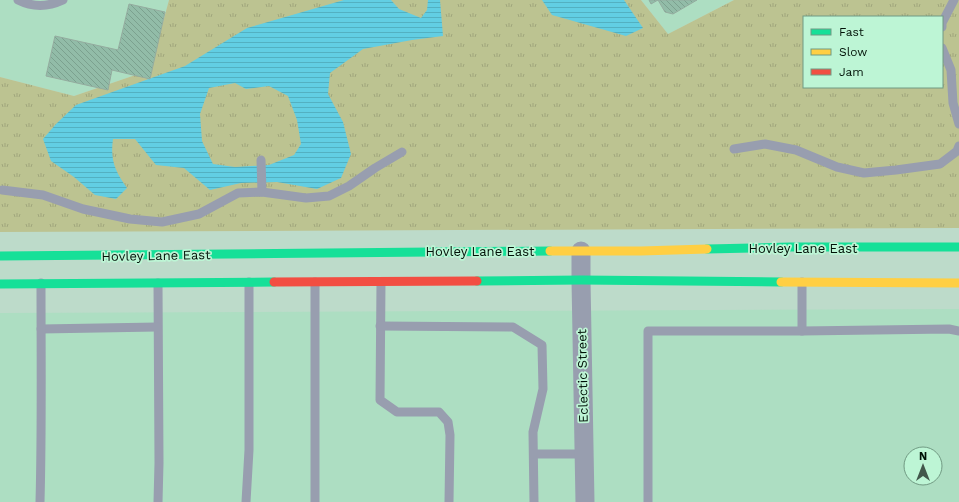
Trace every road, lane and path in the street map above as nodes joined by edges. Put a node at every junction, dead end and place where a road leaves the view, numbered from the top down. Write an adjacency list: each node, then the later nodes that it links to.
1 (18, 0): 2 (lane)
2 (63, 0)
3 (954, 0): 4 (lane)
4 (943, 21)
5 (943, 50): 6 (lane)
6 (959, 124)
7 (959, 146): 8 (lane)
8 (734, 149)
9 (402, 152): 12 (lane)
10 (260, 160): 12 (lane)
11 (2, 190): 12 (lane)
12 (262, 192)
13 (959, 247): 15 (street, Hovley Lane East)
14 (479, 251): 15 (street, Hovley Lane East); 17 (street, Hovley Lane East); 18 (street)
15 (581, 251): 21 (street, Eclectic Street)
16 (0, 256): 17 (street, Hovley Lane East)
17 (103, 256): 19 (street)
18 (439, 260)
19 (25, 265)
20 (387, 272): 22 (street)
21 (581, 280): 22 (street, Hovley Lane East); 25 (street, Hovley Lane East); 36 (street, Eclectic Street)
22 (381, 281): 24 (street, Hovley Lane East); 30 (lane)
23 (249, 282): 24 (street, Hovley Lane East); 27 (street, Hovley Lane East); 39 (lane)
24 (315, 282): 40 (lane)
25 (802, 282): 28 (street, Hovley Lane East); 33 (lane)
26 (41, 283): 27 (street, Hovley Lane East); 29 (street, Hovley Lane East); 32 (lane)
27 (158, 283): 31 (lane)
28 (959, 283)
29 (0, 284)
30 (380, 326): 35 (lane); 41 (lane)
31 (157, 327): 32 (lane); 38 (lane)
32 (41, 328): 37 (lane)
33 (802, 331): 34 (lane); 44 (lane)
34 (959, 331)
35 (534, 454): 36 (lane); 42 (lane)
36 (584, 454): 43 (street, Eclectic Street)
37 (40, 502)
38 (158, 502)
39 (246, 502)
40 (315, 502)
41 (449, 502)
42 (534, 502)
43 (585, 502)
44 (648, 502)

